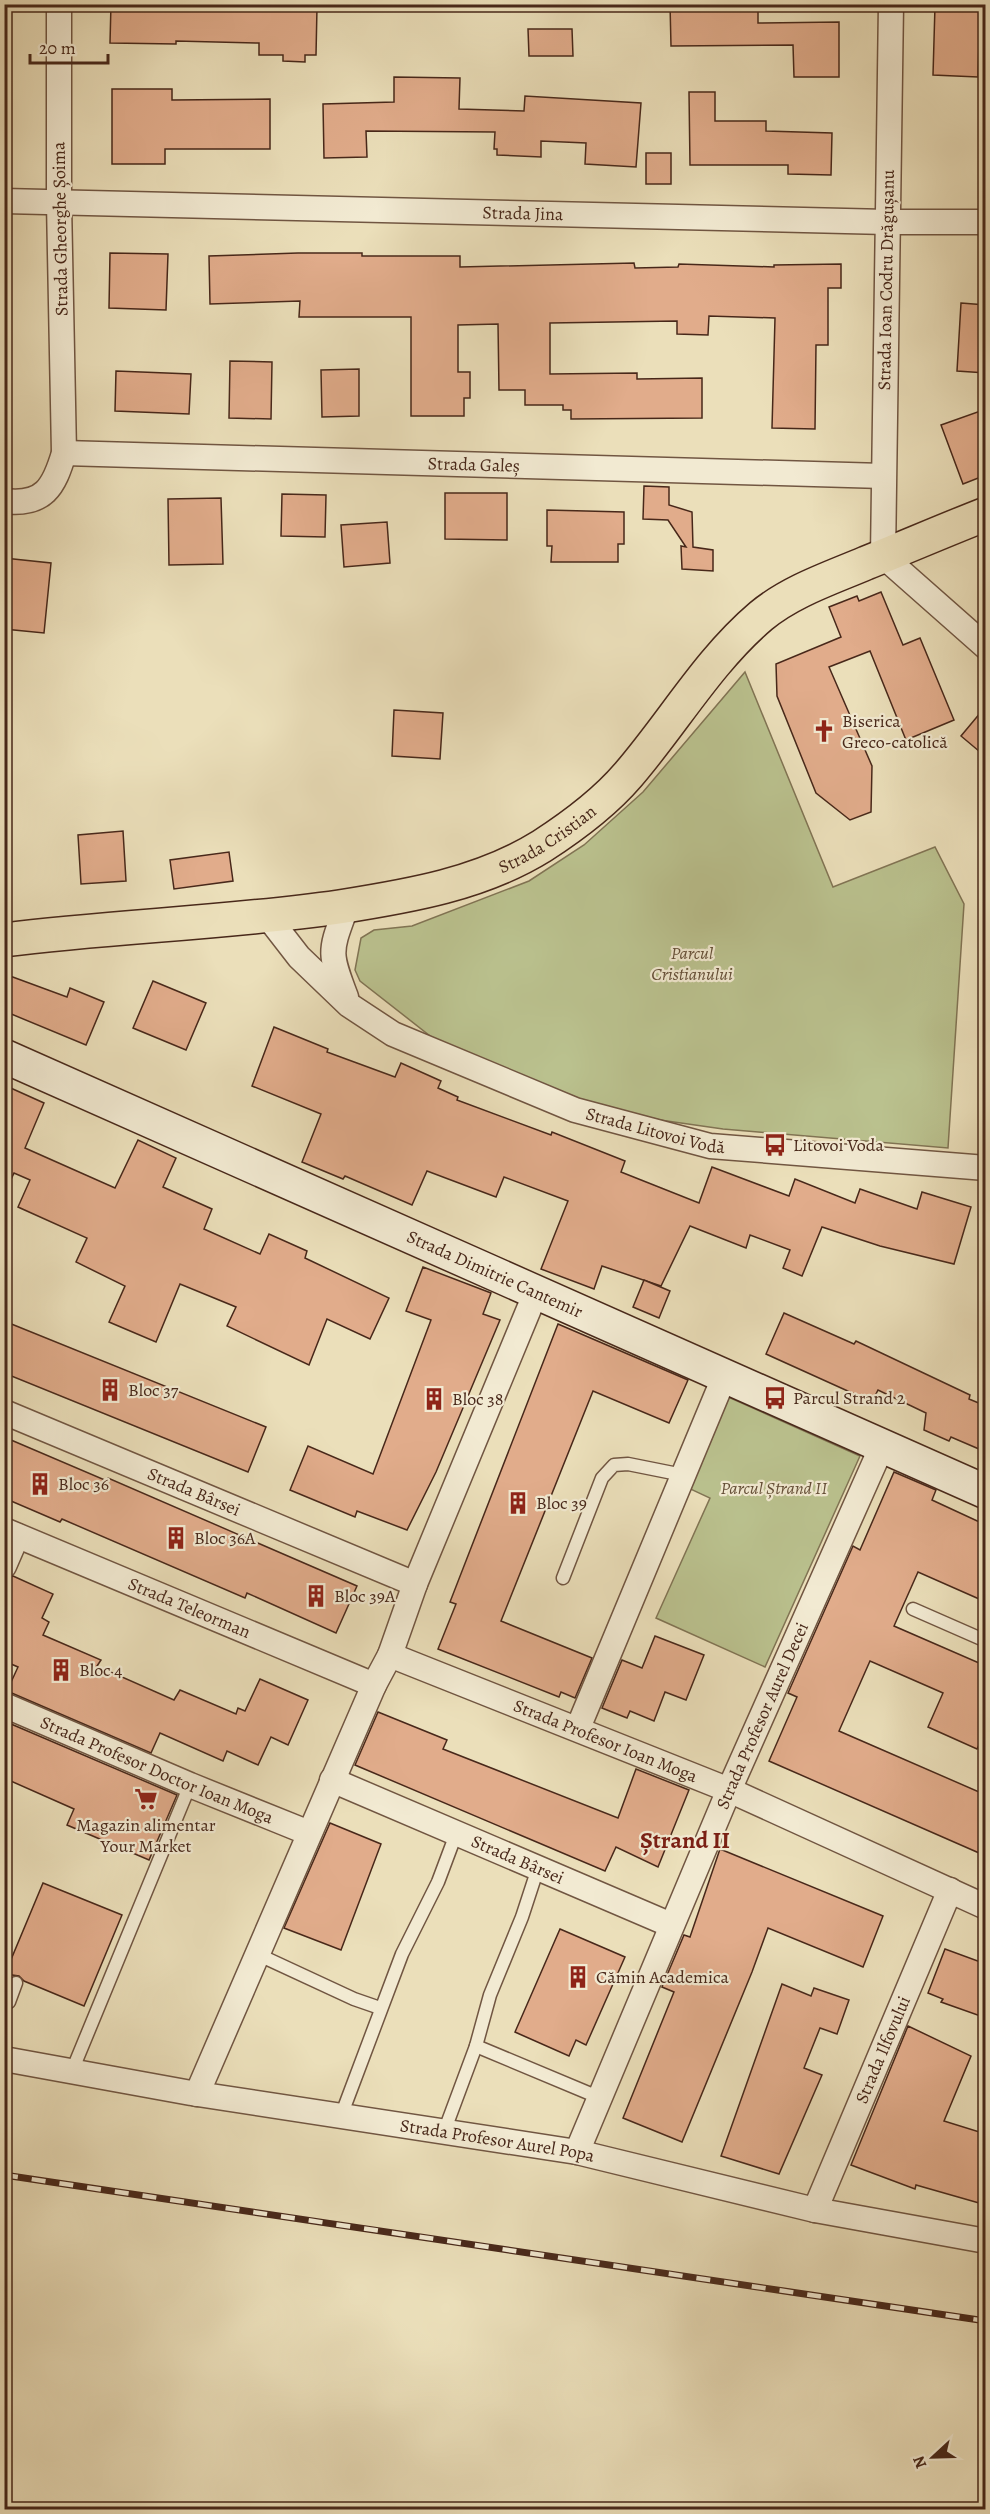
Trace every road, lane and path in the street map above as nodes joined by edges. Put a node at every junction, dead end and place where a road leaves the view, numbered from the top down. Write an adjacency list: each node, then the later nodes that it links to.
1 (58, 4): 4 (street, Strada Gheorghe Șoima)
2 (891, 4): 5 (street, Strada Ioan Codru Drăgușanu)
3 (4, 201): 4 (street, Strada Jina)
4 (59, 203): 5 (street, Strada Jina); 7 (street, Strada Gheorghe Șoima)
5 (887, 222): 6 (street, Strada Jina); 8 (street, Strada Ioan Codru Drăgușanu)
6 (986, 222)
7 (64, 453): 8 (street, Strada Galeș); 9 (street, Strada Gheorghe Șoima)
8 (883, 476): 11 (street, Strada Ioan Codru Drăgușanu)
9 (4, 501)
10 (986, 514): 11 (main road, Strada Cristian)
11 (883, 556): 12 (street); 13 (main road, Strada Cristian)
12 (986, 647)
13 (347, 906): 14 (main road, Strada Cristian); 16 (street)
14 (268, 917): 15 (main road, Strada Cristian); 16 (street, Strada Litovoi Vodă)
15 (4, 940)
16 (349, 1005): 18 (street, Strada Litovoi Vodă)
17 (4, 1056): 19 (street, Strada Dimitrie Cantemir)
18 (986, 1168)
19 (536, 1292): 20 (street, Strada Dimitrie Cantemir); 28 (street)
20 (725, 1375): 22 (street, Strada Dimitrie Cantemir); 23 (street)
21 (4, 1412): 28 (street, Strada Bârsei)
22 (882, 1446): 24 (street, Strada Dimitrie Cantemir); 37 (street, Strada Profesor Aurel Decei)
23 (683, 1474): 27 (lane); 34 (street)
24 (986, 1492)
25 (11, 1533): 26 (street); 32 (street, Strada Teleorman)
26 (4, 1566)
27 (563, 1578)
28 (415, 1584): 31 (street)
29 (913, 1609): 30 (lane)
30 (986, 1641)
31 (390, 1654): 32 (street); 34 (street, Strada Profesor Ioan Moga)
32 (374, 1685): 35 (street)
33 (4, 1705): 36 (street, Strada Profesor Doctor Ioan Moga)
34 (578, 1728): 37 (street, Strada Profesor Ioan Moga)
35 (332, 1780): 38 (street); 39 (street, Strada Bârsei)
36 (190, 1785): 38 (street, Strada Profesor Doctor Ioan Moga); 50 (lane)
37 (729, 1790): 41 (street, Strada Profesor Ioan Moga); 43 (street, Strada Profesor Aurel Decei)
38 (309, 1833): 44 (street)
39 (456, 1834): 40 (street, Strada Bârsei); 47 (lane)
40 (538, 1868): 43 (street, Strada Bârsei); 48 (lane)
41 (950, 1890): 42 (street, Strada Profesor Ioan Moga); 56 (street, Strada Ilfovului)
42 (986, 1906)
43 (670, 1925): 52 (street, Strada Profesor Aurel Decei)
44 (257, 1954): 47 (lane); 51 (street)
45 (16, 1983): 46 (lane)
46 (4, 2000)
47 (380, 2008): 53 (lane)
48 (476, 2046): 52 (lane); 54 (lane)
49 (4, 2059): 50 (street, Strada Profesor Aurel Popa)
50 (72, 2071): 51 (street, Strada Profesor Aurel Popa)
51 (197, 2094): 53 (street, Strada Profesor Aurel Popa)
52 (598, 2097): 55 (street, Strada Profesor Aurel Decei)
53 (341, 2116): 54 (street, Strada Profesor Aurel Popa)
54 (444, 2132): 55 (street, Strada Profesor Aurel Popa)
55 (577, 2152): 56 (street, Strada Profesor Aurel Popa)
56 (815, 2210): 57 (street, Strada Profesor Aurel Popa)
57 (986, 2241)

